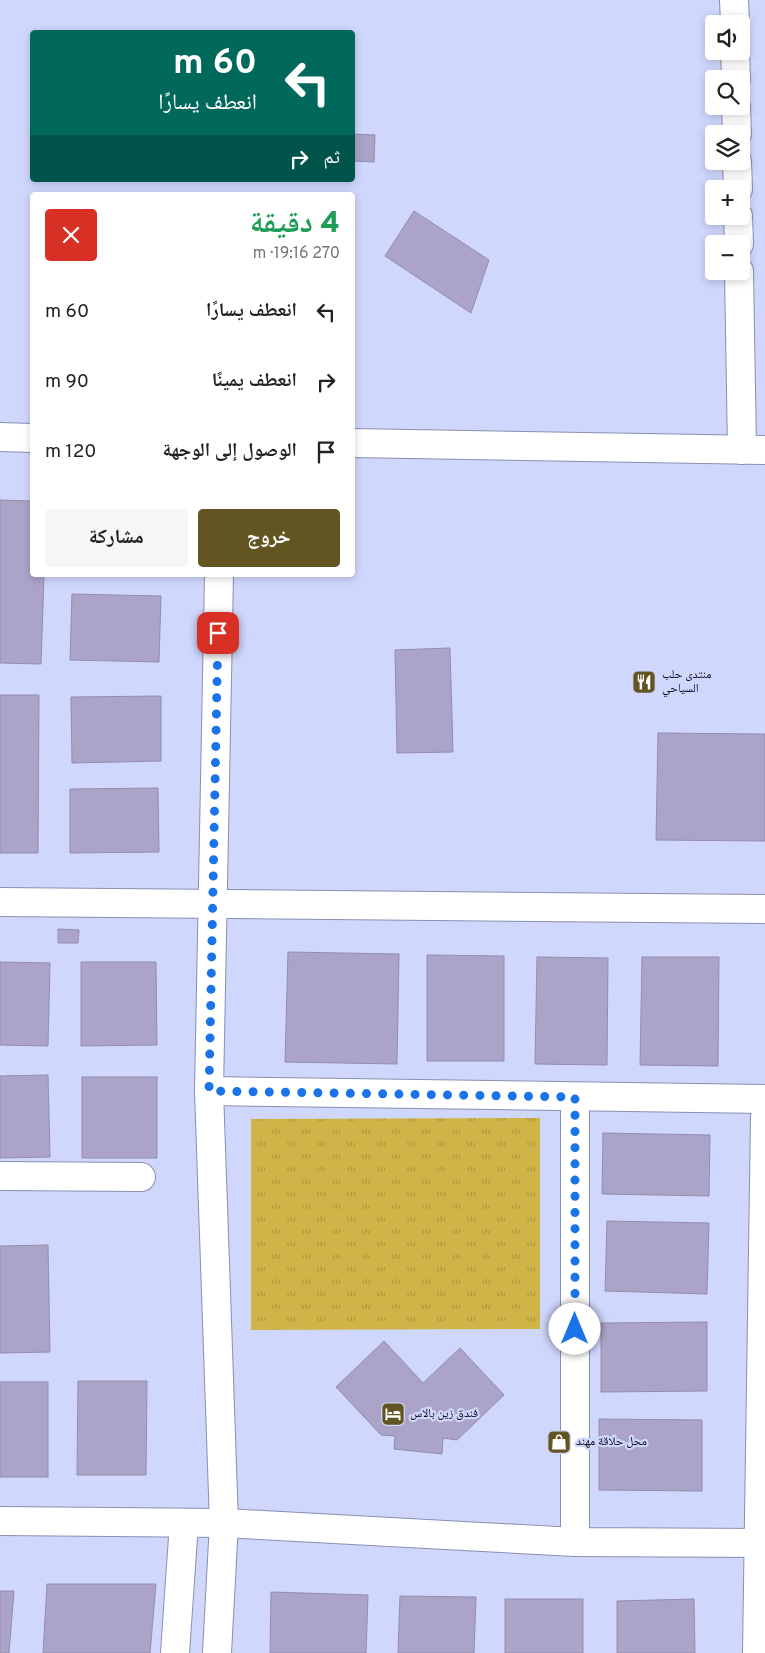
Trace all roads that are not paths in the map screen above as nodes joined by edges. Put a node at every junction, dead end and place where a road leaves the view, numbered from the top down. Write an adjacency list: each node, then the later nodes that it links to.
1 (734, 0): 2 (street)
2 (735, 15)
3 (740, 280): 7 (street)
4 (0, 437): 5 (street)
5 (30, 438)
6 (355, 443): 7 (street)
7 (754, 450)
8 (219, 577): 10 (street)
9 (0, 902): 10 (street)
10 (213, 904): 11 (street); 12 (street)
11 (765, 909)
12 (209, 1091): 13 (street); 20 (street)
13 (575, 1097): 14 (street); 21 (street)
14 (765, 1099)
15 (765, 1117): 22 (street)
16 (0, 1176): 17 (street)
17 (141, 1177)
18 (0, 1522): 19 (street)
19 (184, 1523): 20 (street); 23 (street)
20 (224, 1523): 21 (street); 24 (street)
21 (575, 1542): 22 (street)
22 (762, 1543): 25 (street)
23 (174, 1653)
24 (217, 1653)
25 (757, 1653)

